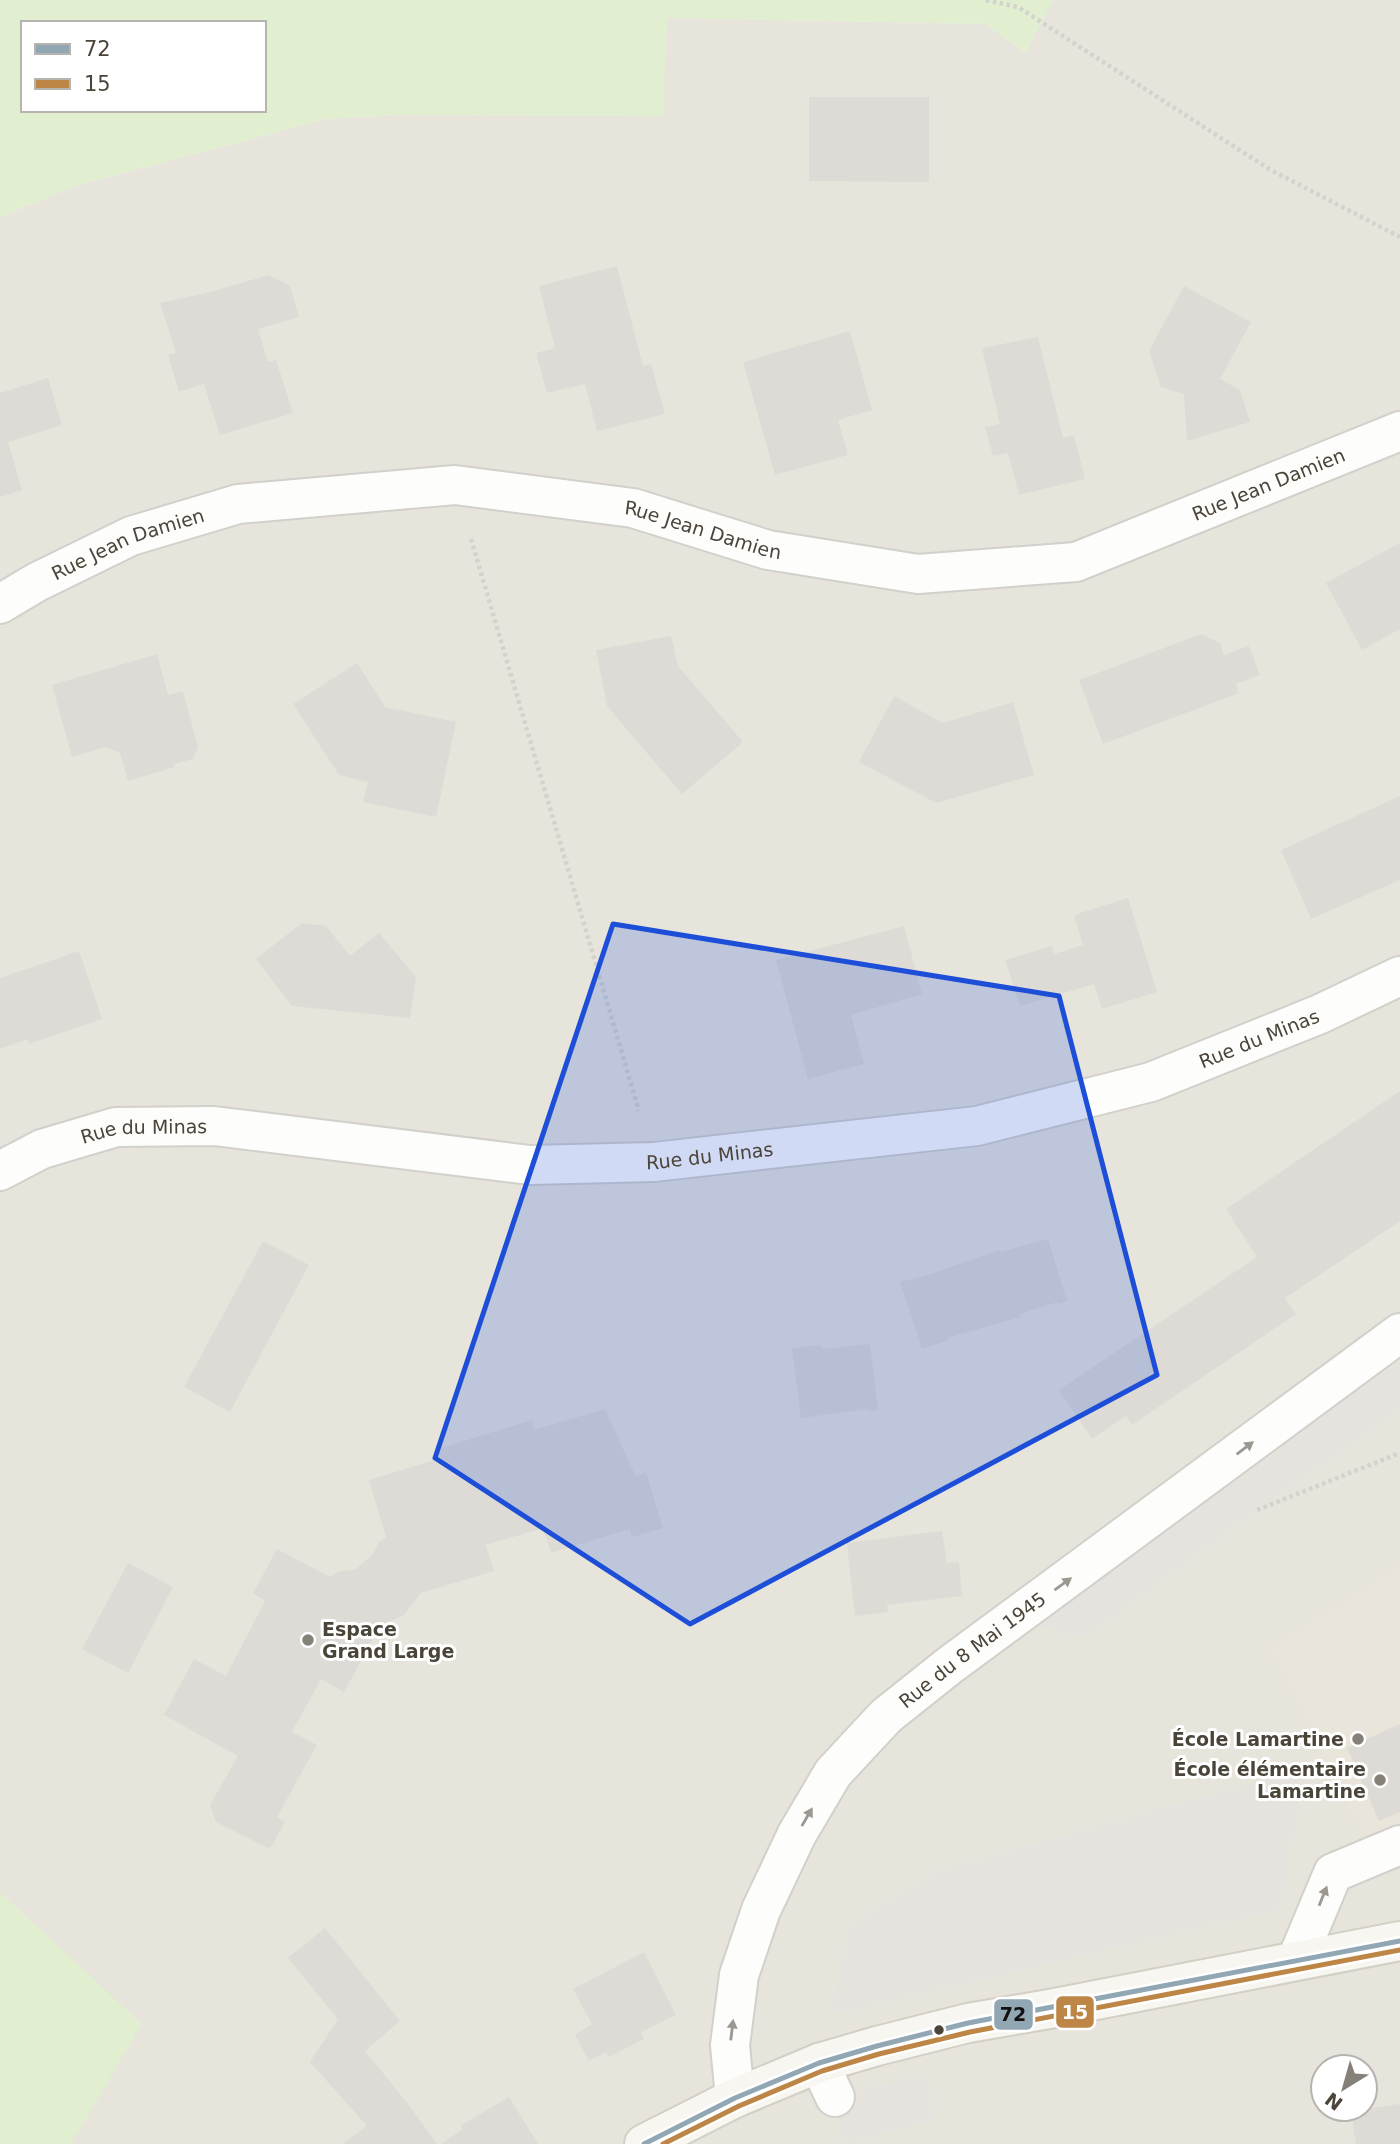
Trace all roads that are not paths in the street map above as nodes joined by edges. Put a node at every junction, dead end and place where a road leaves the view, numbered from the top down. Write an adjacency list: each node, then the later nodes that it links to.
1 (1400, 431): 2 (street, Rue Jean Damien)
2 (0, 604)
3 (1400, 976): 4 (street, Rue du Minas)
4 (0, 1171)
5 (1400, 1333): 11 (street, Rue du 8 Mai 1945, one-way to 5)
6 (1400, 1845): 8 (street, one-way to 6)
7 (1400, 1941): 8 (main road)
8 (1297, 1959): 9 (main road)
9 (818, 2063): 10 (street); 11 (main road)
10 (835, 2097)
11 (735, 2098): 12 (main road)
12 (643, 2144)

